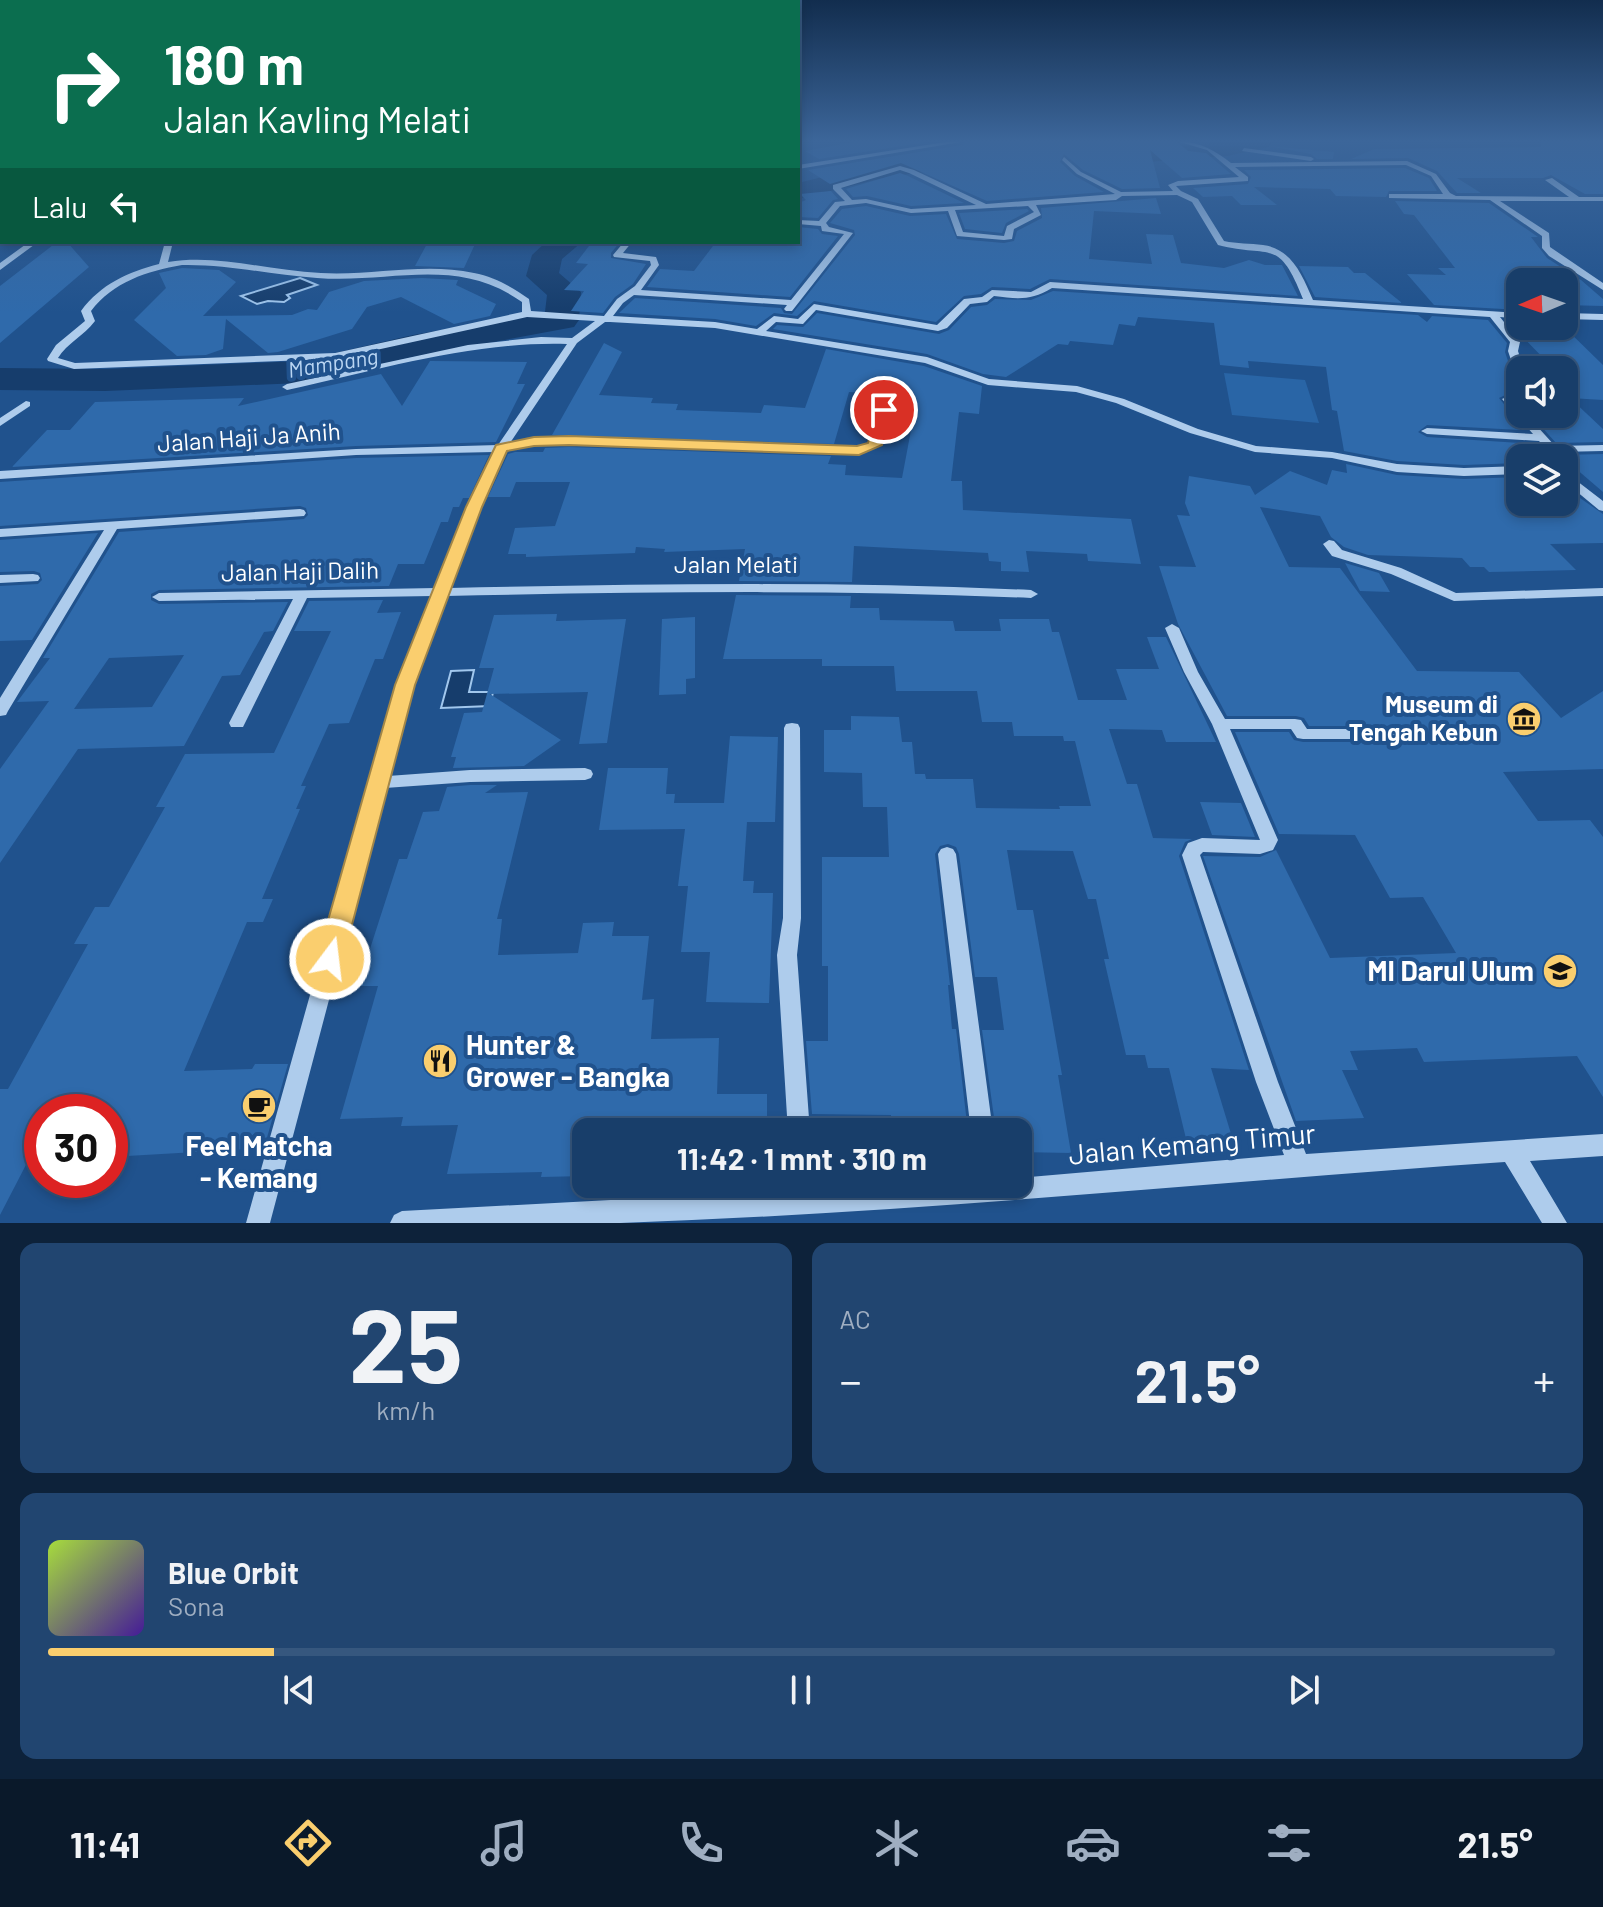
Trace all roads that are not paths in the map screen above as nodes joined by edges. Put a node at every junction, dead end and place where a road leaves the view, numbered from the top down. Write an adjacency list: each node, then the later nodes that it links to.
1 (847, 199): 6 (street)
2 (971, 199): 8 (street)
3 (1098, 199): 7 (street)
4 (1191, 199): 19 (street)
5 (1492, 199): 17 (street)
6 (850, 202): 9 (street); 11 (street)
7 (1030, 203): 8 (street); 9 (street)
8 (985, 207): 9 (street)
9 (951, 209)
10 (800, 222): 11 (street)
11 (821, 224): 20 (street)
12 (31, 244): 16 (street)
13 (168, 244): 15 (street)
14 (626, 244): 18 (street)
15 (163, 266): 21 (street); 21 (street)
16 (0, 267)
17 (1603, 287)
18 (630, 292): 20 (street); 27 (street)
19 (1309, 302): 22 (street); 26 (street)
20 (795, 303): 26 (street)
21 (527, 314): 28 (street)
22 (1493, 315): 23 (street); 30 (street)
23 (1506, 315)
24 (1578, 316): 25 (street)
25 (1603, 317)
26 (782, 319): 29 (street)
27 (602, 321): 28 (street); 29 (street)
28 (581, 331): 31 (street); 39 (street)
29 (760, 331): 42 (street)
30 (1515, 356)
31 (287, 387)
32 (26, 404): 34 (street)
33 (884, 410): 39 (street, Jalan Haji Ja Anih)
34 (0, 423)
35 (1532, 428): 37 (street)
36 (1427, 431): 37 (street)
37 (1541, 438): 38 (street)
38 (1545, 444)
39 (501, 448): 43 (street, Jalan Haji Ja Anih); 53 (street)
40 (1603, 448): 41 (street)
41 (1578, 451)
42 (1506, 470)
43 (0, 475)
44 (1578, 486): 45 (street)
45 (1603, 507)
46 (300, 513): 47 (street)
47 (114, 524): 48 (street); 58 (street)
48 (0, 533)
49 (1329, 544): 52 (street)
50 (33, 578): 51 (street)
51 (0, 579)
52 (1603, 592)
53 (442, 593): 54 (street, Jalan Haji Dalih); 55 (street, Jalan Melati); 64 (street)
54 (302, 594): 56 (street, Jalan Haji Dalih); 59 (street)
55 (1031, 594)
56 (159, 597)
57 (1172, 628): 60 (street)
58 (0, 711)
59 (237, 723)
60 (1220, 724): 62 (street); 70 (street)
61 (792, 728): 66 (street)
62 (1397, 734)
63 (585, 774): 64 (street)
64 (378, 783): 73 (street)
65 (947, 854): 67 (street)
66 (798, 1118)
67 (980, 1118)
68 (1603, 1145): 69 (street, Jalan Kemang Timur)
69 (1511, 1151): 70 (street, Jalan Kemang Timur); 75 (street)
70 (1299, 1165): 71 (street, Jalan Kemang Timur)
71 (1032, 1185)
72 (725, 1198): 74 (street, Jalan Kemang Timur)
73 (258, 1223)
74 (402, 1223)
75 (1555, 1223)

